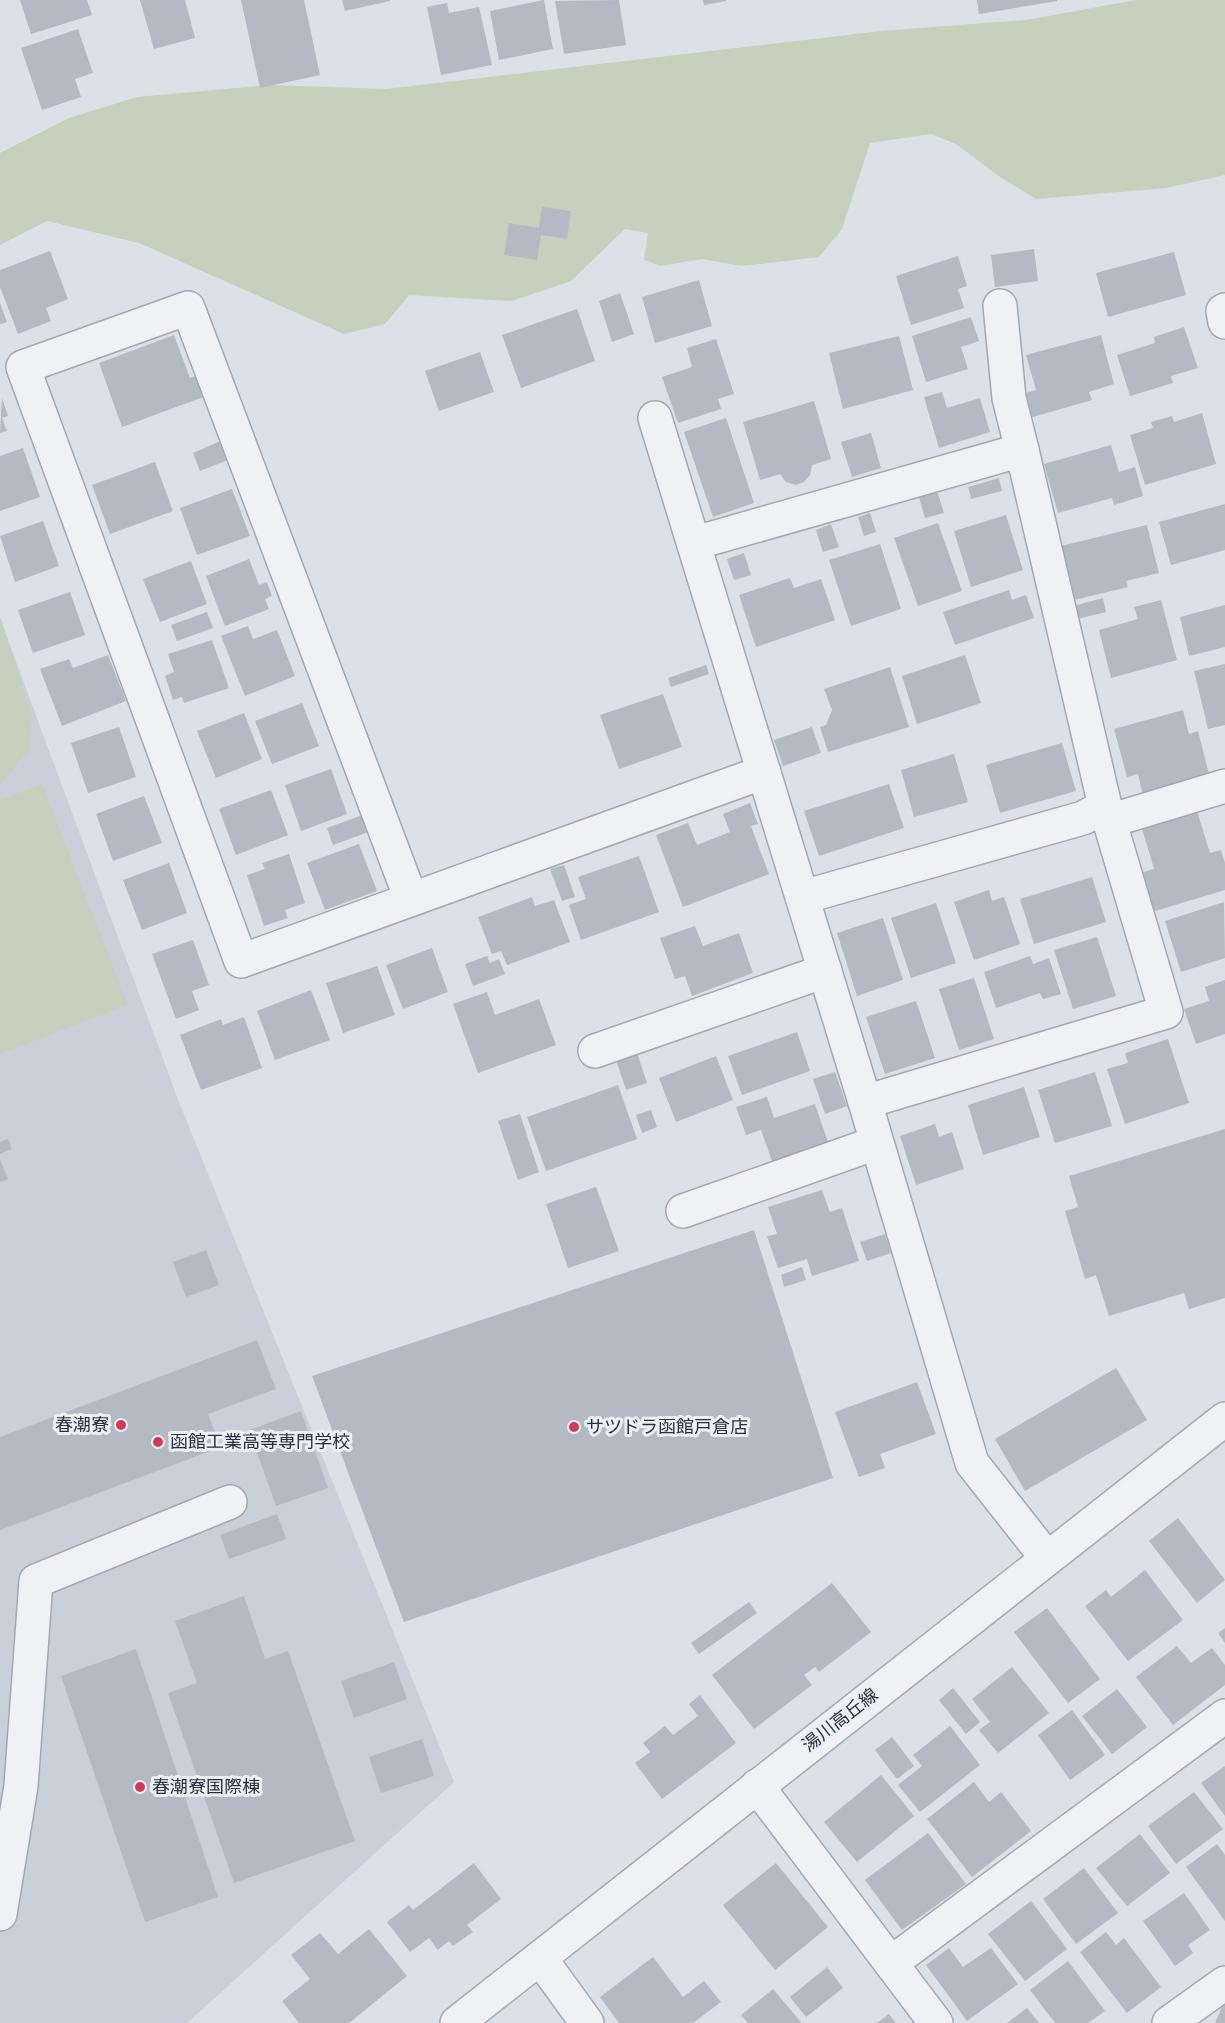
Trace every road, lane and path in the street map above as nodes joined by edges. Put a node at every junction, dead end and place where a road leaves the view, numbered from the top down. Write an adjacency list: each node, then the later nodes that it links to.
1 (1000, 306): 5 (street)
2 (1225, 310): 3 (street)
3 (1225, 322)
4 (655, 418): 6 (street)
5 (1022, 450): 6 (street); 9 (street)
6 (694, 543): 7 (street)
7 (764, 772): 10 (street); 11 (street)
8 (1225, 786): 9 (street)
9 (1107, 813): 10 (street); 14 (street)
10 (803, 897): 12 (street)
11 (411, 899): 11 (street)
12 (825, 971): 13 (street); 14 (street)
13 (596, 1051)
14 (865, 1102): 15 (street)
15 (876, 1143): 16 (street); 19 (street)
16 (682, 1211)
17 (1225, 1419): 19 (street, 湯川高丘線)
18 (230, 1502): 22 (street)
19 (1046, 1557): 21 (street, 湯川高丘線)
20 (1225, 1716): 25 (street)
21 (757, 1786): 24 (street, 湯川高丘線); 25 (street)
22 (11, 1790): 23 (street)
23 (0, 1914)
24 (540, 1958): 27 (street, 湯川高丘線); 28 (street)
25 (891, 1963): 29 (street)
26 (1225, 1983): 30 (street)
27 (457, 2023)
28 (587, 2023)
29 (936, 2023)
30 (1169, 2023)

